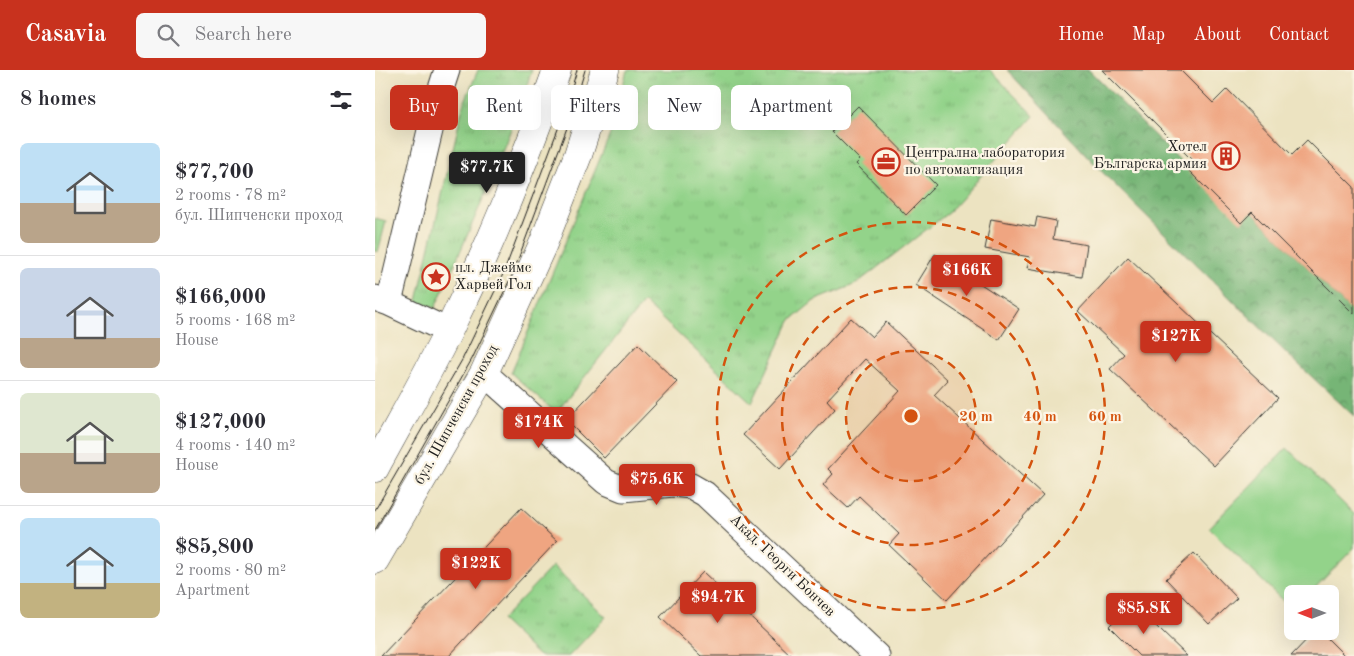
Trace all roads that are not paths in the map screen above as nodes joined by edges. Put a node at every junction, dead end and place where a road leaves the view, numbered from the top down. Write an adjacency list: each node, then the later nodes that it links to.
1 (447, 70): 4 (street)
2 (557, 70): 5 (main road)
3 (605, 70): 6 (main road, бул. Шипченски проход)
4 (382, 300): 5 (street)
5 (448, 331): 7 (main road)
6 (484, 372): 8 (main road, бул. Шипченски проход); 9 (street, Акад. Георги Бончев)
7 (375, 468)
8 (375, 560)
9 (877, 656)

